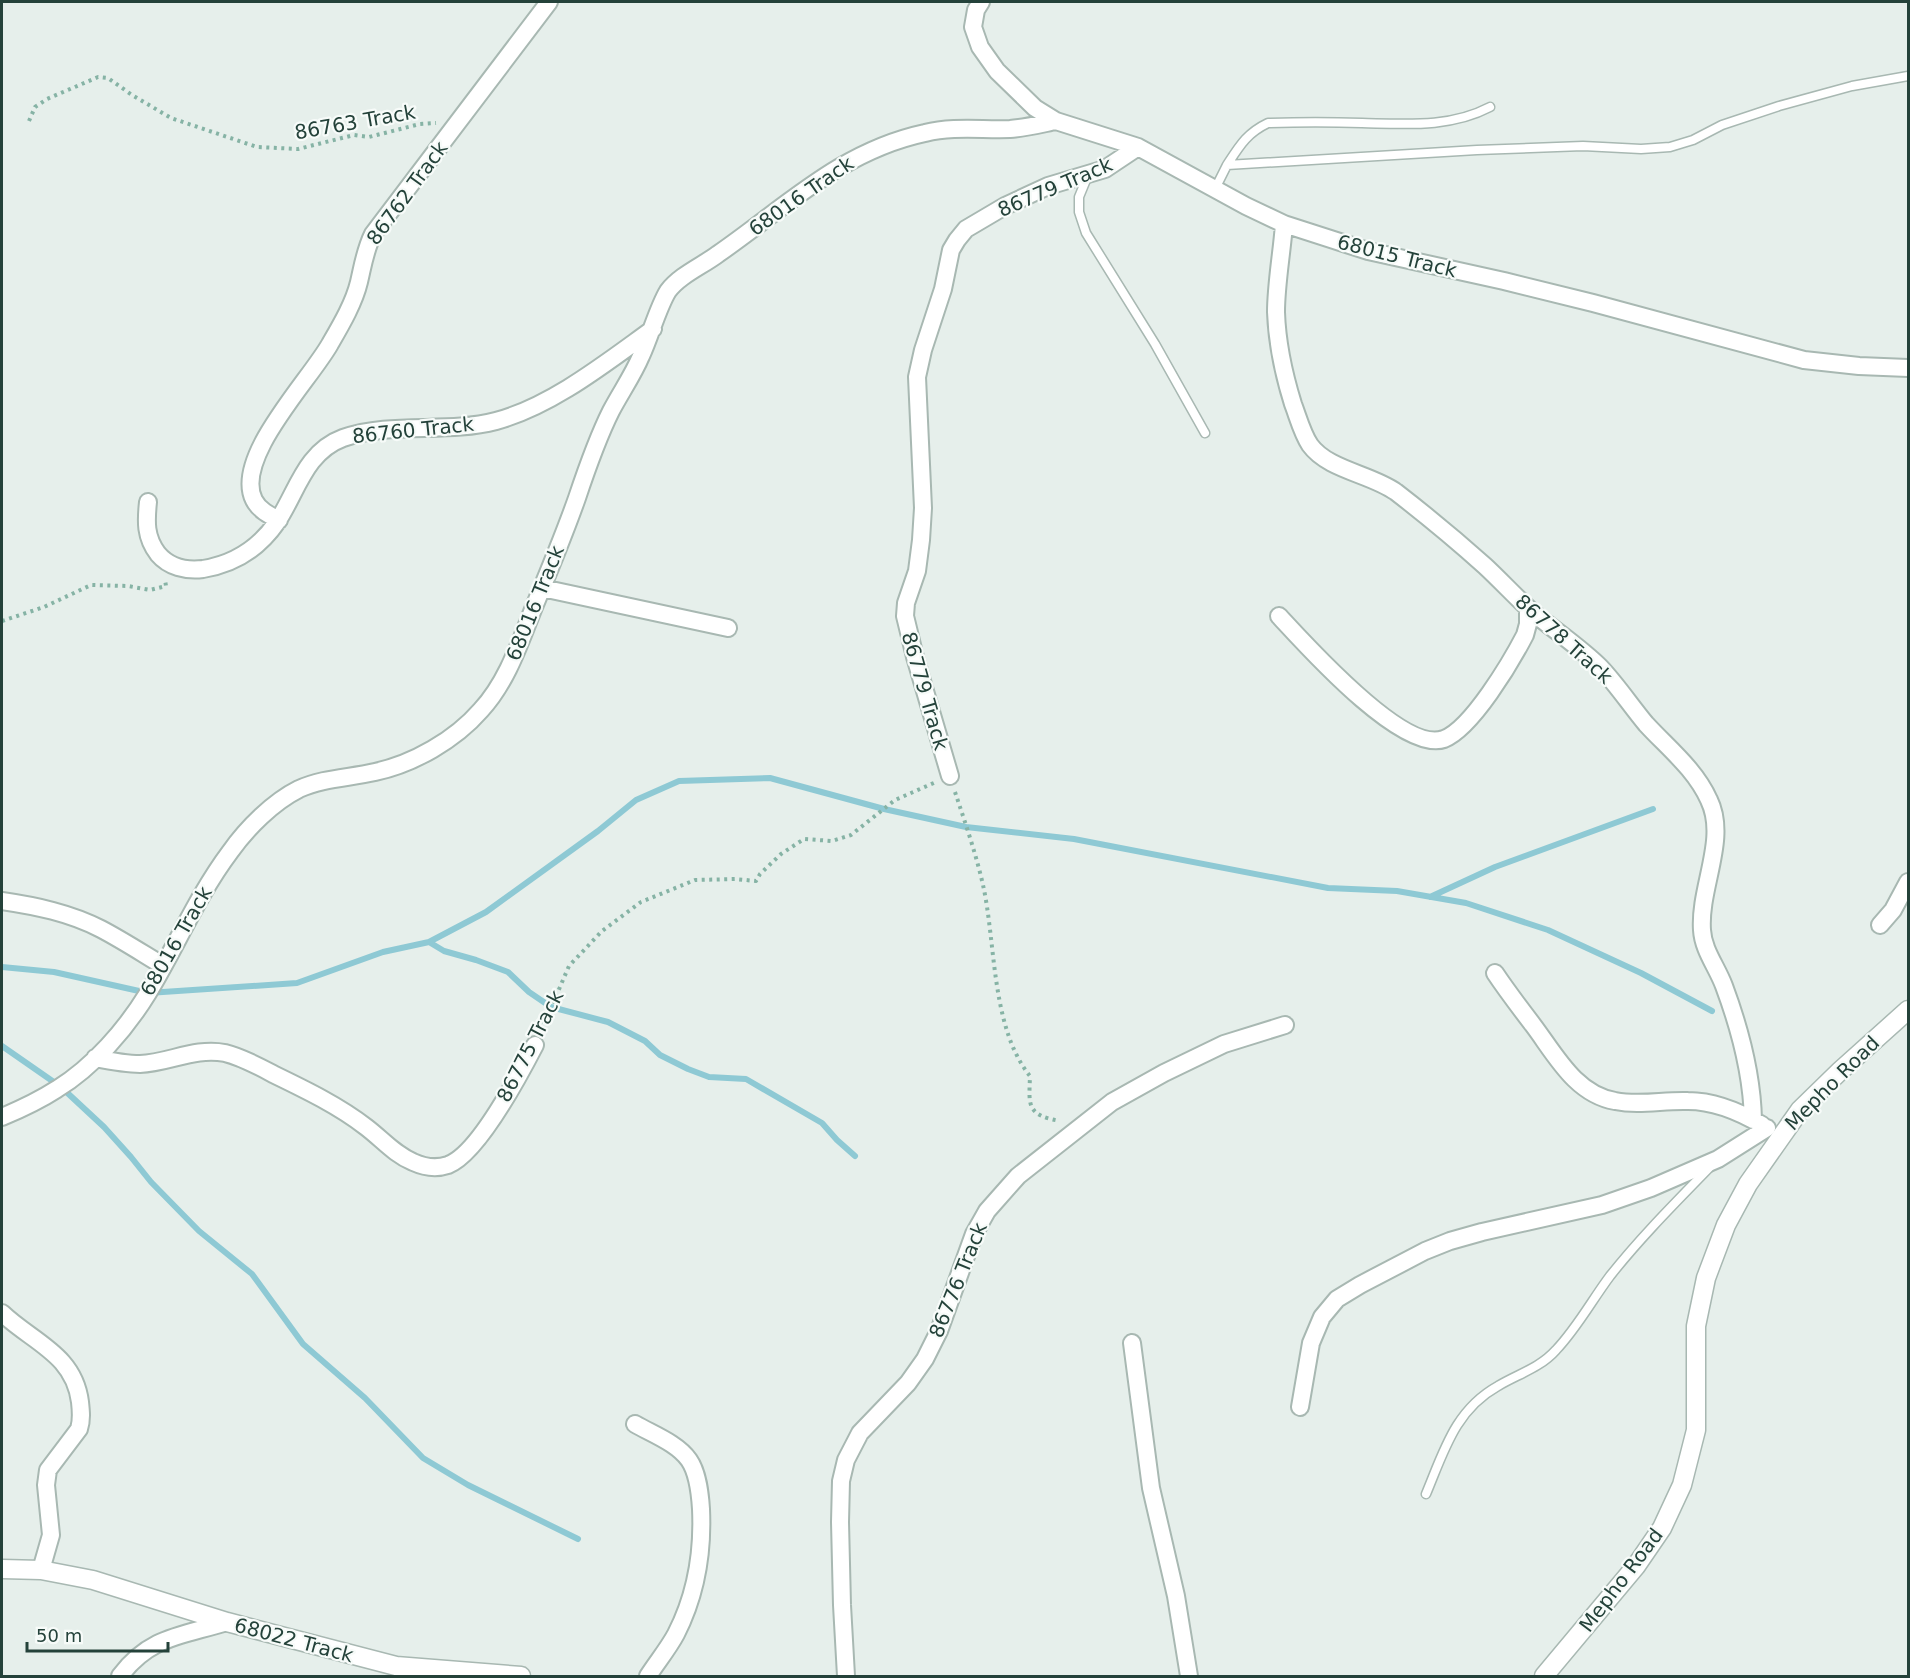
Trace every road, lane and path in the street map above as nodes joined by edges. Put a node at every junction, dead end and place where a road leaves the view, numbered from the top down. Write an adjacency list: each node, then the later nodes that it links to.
1 (549, 2): 5 (street, 86762 Track)
2 (981, 2): 7 (street, 68015 Track)
3 (1908, 76): 9 (lane)
4 (1490, 107): 9 (lane)
5 (465, 115): 6 (path, 86763 Track); 17 (street, 86762 Track)
6 (29, 121)
7 (1056, 121): 8 (street, 68015 Track); 13 (street, 68016 Track)
8 (1138, 147): 10 (street, 86779 Track); 11 (street, 68015 Track)
9 (1227, 165): 11 (lane)
10 (1088, 176): 15 (lane); 24 (street, 86779 Track)
11 (1215, 189): 12 (street, 68015 Track)
12 (1284, 224): 14 (street, 68015 Track); 20 (street, 86778 Track)
13 (654, 329): 17 (street, 86760 Track); 19 (street, 68016 Track)
14 (1908, 368)
15 (1205, 433)
16 (148, 502): 18 (street)
17 (279, 520): 18 (street, 86760 Track)
18 (162, 559): 22 (path)
19 (542, 588): 23 (street); 28 (street, 68016 Track)
20 (1528, 608): 21 (street); 36 (street, 86778 Track)
21 (1279, 616)
22 (2, 621)
23 (728, 628)
24 (951, 776): 32 (path, 86775 Track); 35 (path, 86779 Track)
25 (1908, 882): 27 (street)
26 (2, 901): 28 (street)
27 (1880, 925)
28 (162, 965): 33 (street, 68016 Track)
29 (1495, 973): 36 (street)
30 (1908, 1010): 36 (street, Mepho Road)
31 (1285, 1025): 35 (street, 86776 Track)
32 (535, 1045): 33 (street, 86775 Track)
33 (95, 1058): 34 (street, 68016 Track)
34 (2, 1117)
35 (1080, 1126): 50 (street, 86776 Track)
36 (1767, 1128): 37 (street); 46 (street, Mepho Road)
37 (1718, 1159): 40 (street); 42 (lane)
38 (2, 1313): 44 (street)
39 (1132, 1343): 51 (street)
40 (1300, 1407)
41 (635, 1424): 49 (street)
42 (1426, 1494)
43 (2, 1569): 44 (street, 68022 Track)
44 (42, 1570): 45 (street, 68022 Track)
45 (227, 1622): 47 (street); 48 (street, 68022 Track)
46 (1548, 1675)
47 (120, 1677)
48 (521, 1677)
49 (648, 1677)
50 (846, 1677)
51 (1188, 1677)

